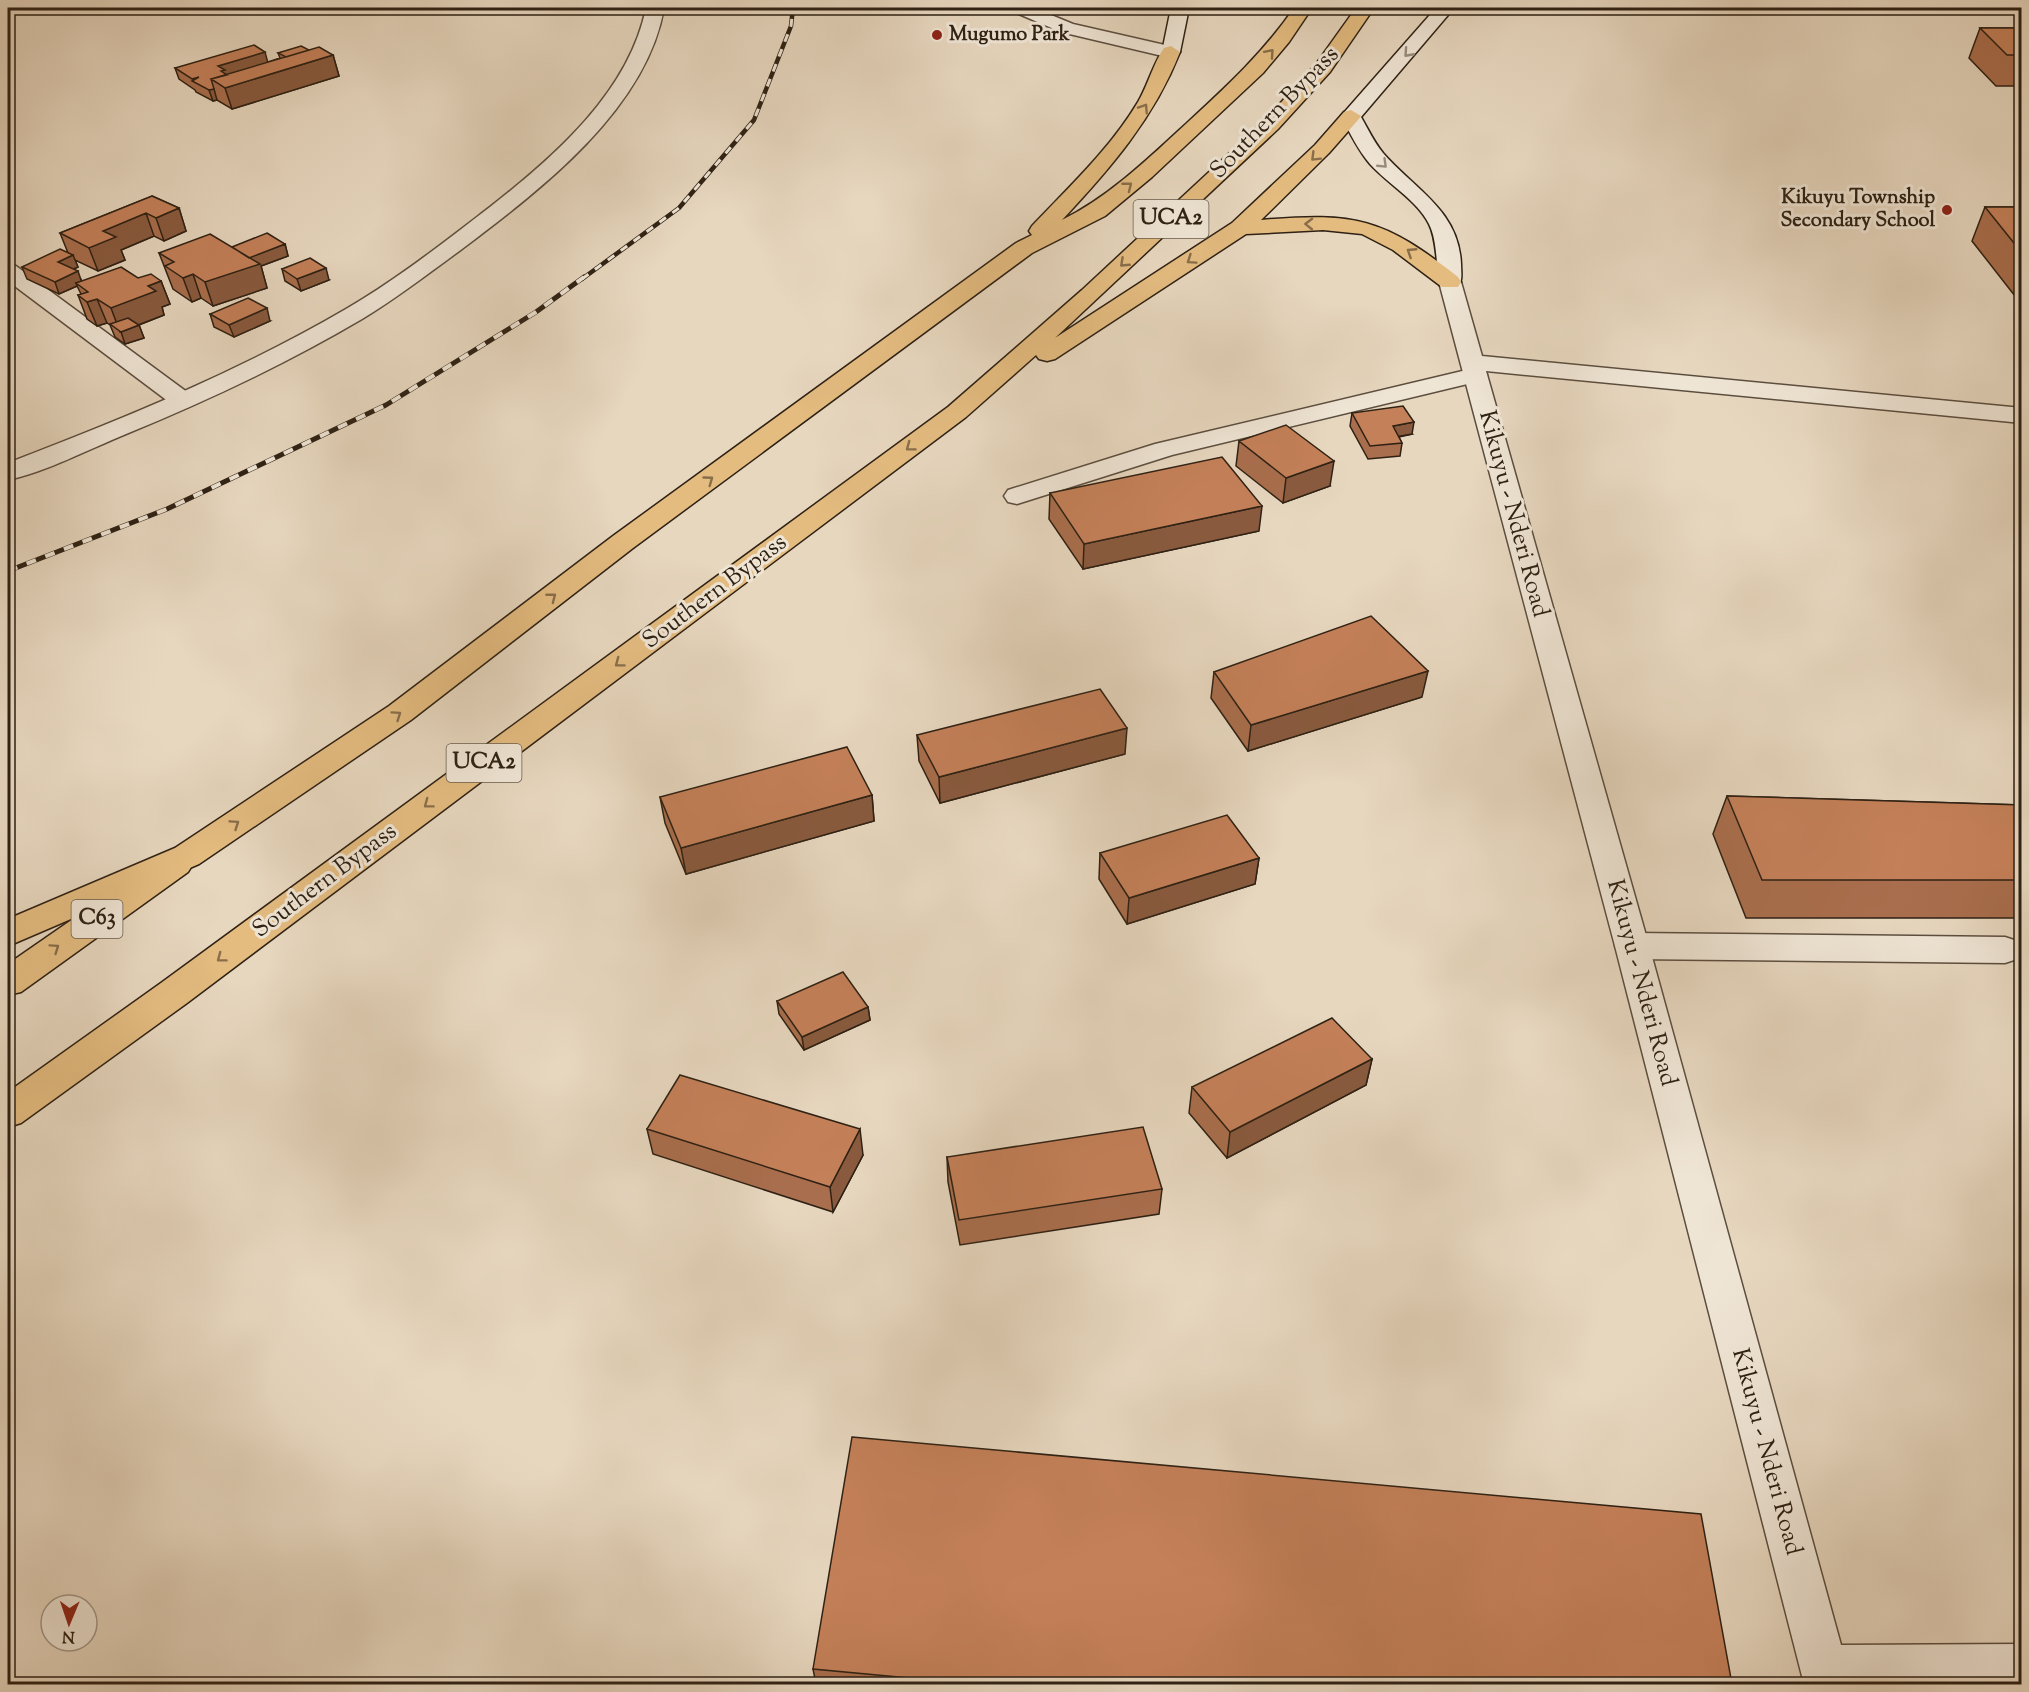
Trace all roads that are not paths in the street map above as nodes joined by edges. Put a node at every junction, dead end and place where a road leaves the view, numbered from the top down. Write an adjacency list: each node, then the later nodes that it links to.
1 (655, 8): 14 (street)
2 (1020, 8): 7 (street)
3 (1180, 8): 7 (street)
4 (1303, 8): 10 (main road, Southern Bypass / UCA2, one-way to 4)
5 (1365, 8): 15 (main road, Southern Bypass / UCA2, one-way to 15)
6 (1445, 8): 8 (street, one-way to 8)
7 (1171, 52): 10 (main road, one-way to 7)
8 (1350, 116): 9 (main road, one-way to 9); 12 (street, Kikuyu - Nderi Road, one-way to 12)
9 (1240, 228): 12 (main road, one-way to 9); 15 (main road, one-way to 15)
10 (1024, 248): 21 (main road, Southern Bypass / UCA2, one-way to 10)
11 (8, 271): 14 (street)
12 (1450, 282): 13 (street, Kikuyu - Nderi Road)
13 (1473, 368): 16 (street); 17 (street); 23 (street, Kikuyu - Nderi Road)
14 (182, 400): 18 (street)
15 (957, 412): 26 (main road, Southern Bypass / UCA2, one-way to 26)
16 (2022, 416)
17 (1164, 449): 19 (street); 20 (street)
18 (8, 472)
19 (1130, 488)
20 (1017, 496)
21 (187, 856): 22 (main road); 25 (main road, Southern Bypass / C63, one-way to 21)
22 (8, 933)
23 (1632, 946): 24 (street); 28 (street, Kikuyu - Nderi Road)
24 (2005, 950)
25 (8, 982)
26 (8, 1112)
27 (2022, 1668): 28 (street)
28 (1826, 1677)

